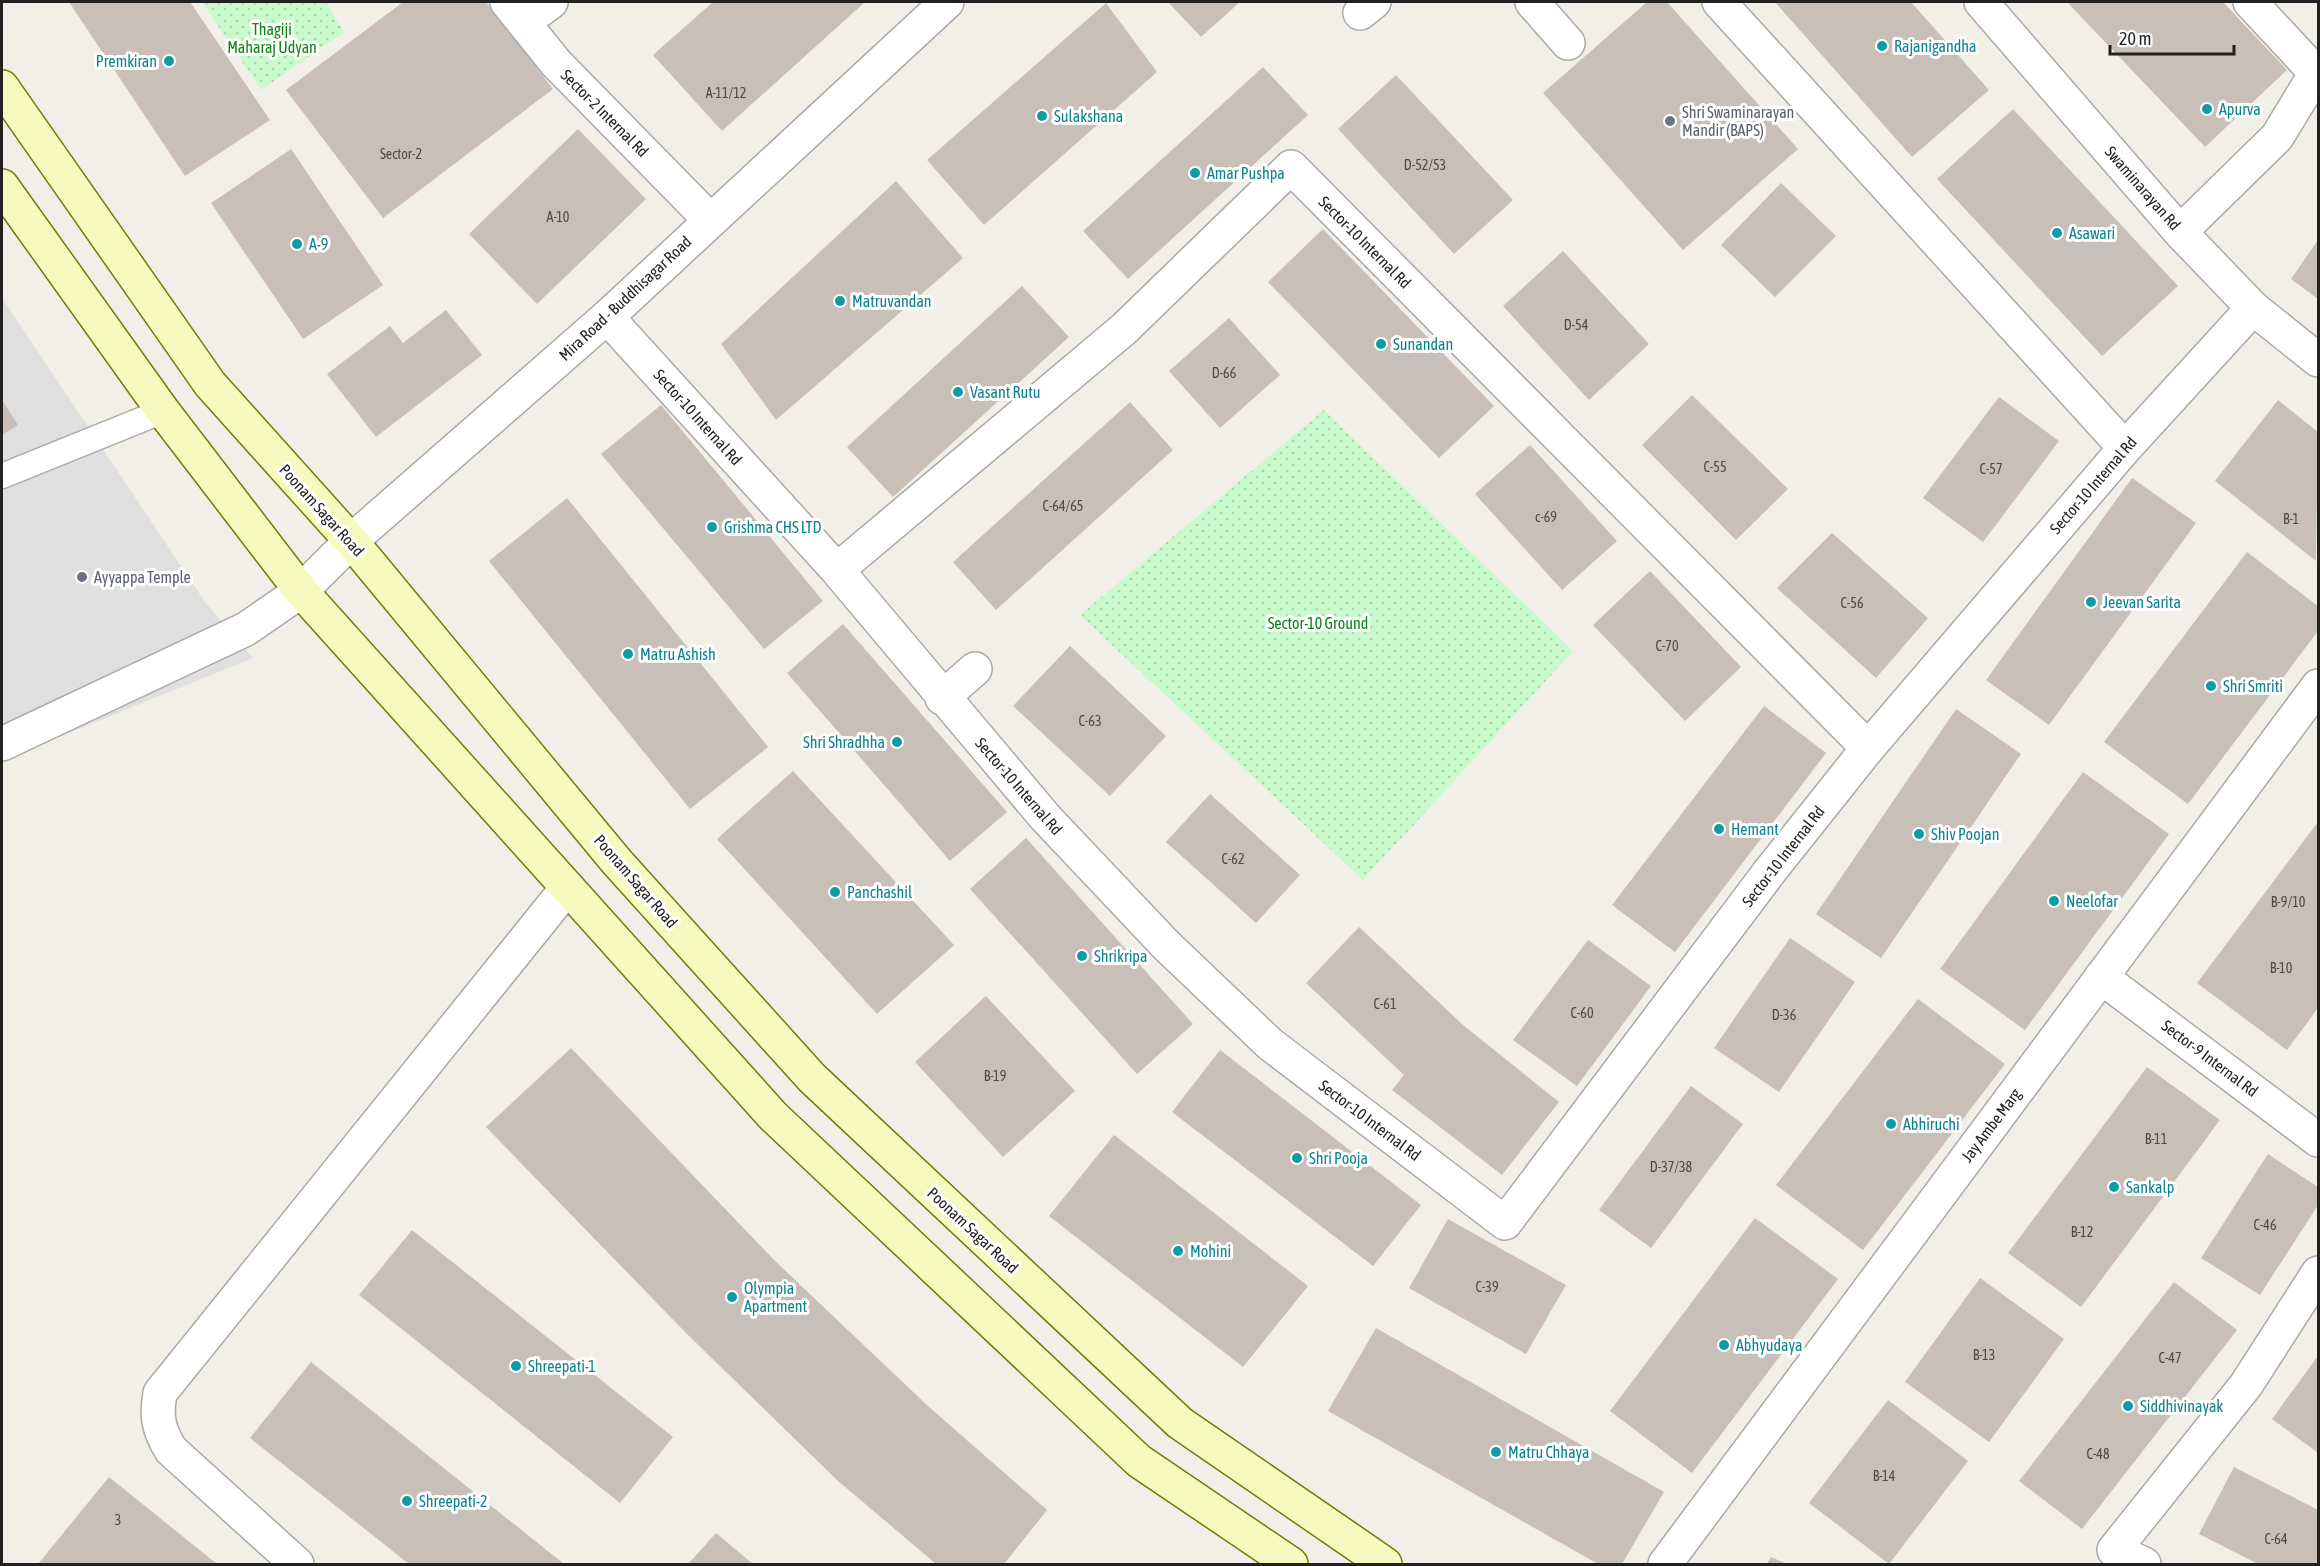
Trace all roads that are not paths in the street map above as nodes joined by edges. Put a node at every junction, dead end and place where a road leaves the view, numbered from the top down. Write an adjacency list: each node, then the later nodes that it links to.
1 (551, 2): 7 (street)
2 (947, 2): 12 (street, Mira Road - Buddhisagar Road)
3 (1532, 2): 8 (street)
4 (1719, 2): 18 (street)
5 (1981, 2): 13 (street, Swaminarayan Rd)
6 (2250, 2): 9 (street)
7 (515, 12): 12 (street, Sector-2 Internal Rd)
8 (1568, 43)
9 (2317, 71): 13 (street)
10 (2, 87): 20 (main road, Poonam Sagar Road)
11 (2, 186): 17 (main road)
12 (710, 220): 15 (street, Mira Road - Buddhisagar Road)
13 (2180, 232): 14 (street, Swaminarayan Rd)
14 (2253, 308): 16 (street, Swaminarayan Rd); 18 (street, Sector-10 Internal Rd)
15 (607, 317): 20 (street, Mira Road - Buddhisagar Road); 21 (street, Sector-10 Internal Rd)
16 (2319, 360)
17 (163, 411): 19 (lane); 22 (main road)
18 (2125, 448): 27 (street, Sector-10 Internal Rd)
19 (2, 476)
20 (351, 541): 22 (street, Mira Road - Buddhisagar Road); 34 (main road, Poonam Sagar Road)
21 (837, 570): 25 (street, Sector-10 Internal Rd); 27 (street, Sector-10 Internal Rd)
22 (301, 591): 26 (street, Mira Road - Buddhisagar Road); 28 (main road)
23 (975, 669): 25 (street)
24 (2319, 686): 29 (street, Jay Ambe Marg)
25 (942, 698): 27 (street, Sector-10 Internal Rd)
26 (2, 744)
27 (1868, 747)
28 (567, 888): 32 (street); 33 (main road)
29 (2101, 977): 30 (street, Sector-9 Internal Rd); 35 (street, Jay Ambe Marg)
30 (2319, 1140)
31 (2319, 1273): 36 (street)
32 (297, 1564)
33 (1291, 1564)
34 (1385, 1564)
35 (1665, 1564)
36 (2144, 1564)

